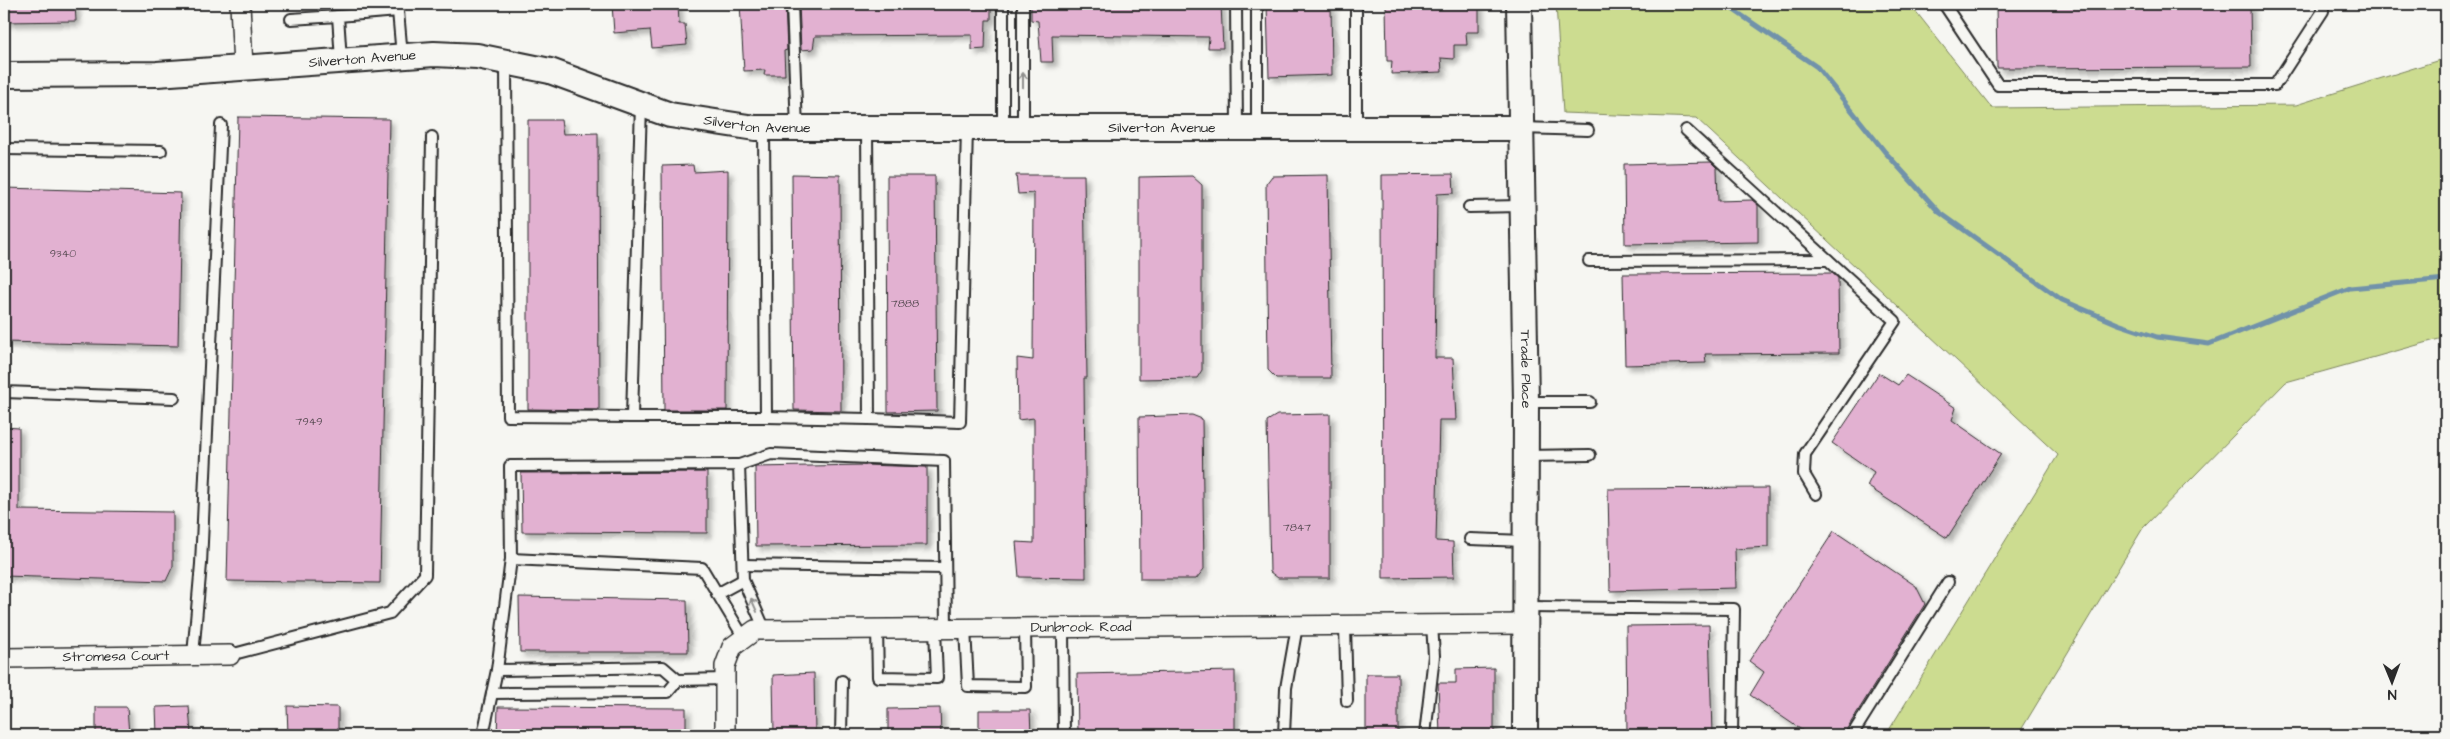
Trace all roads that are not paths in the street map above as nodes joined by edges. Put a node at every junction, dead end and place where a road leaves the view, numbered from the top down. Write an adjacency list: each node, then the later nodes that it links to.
1 (240, 4): 17 (street)
2 (792, 4): 22 (lane)
3 (1003, 4): 28 (lane)
4 (1023, 4): 28 (lane, one-way to 4)
5 (1236, 4): 25 (lane)
6 (1257, 4): 25 (lane)
7 (1356, 4): 26 (lane)
8 (1519, 4): 27 (street, Trade Place)
9 (1944, 4): 10 (lane)
10 (2323, 4)
11 (363, 9): 12 (lane); 14 (lane)
12 (338, 16): 13 (lane); 15 (lane)
13 (291, 19)
14 (402, 56): 15 (street, Silverton Avenue); 16 (street, Silverton Avenue)
15 (341, 60): 17 (street, Silverton Avenue)
16 (506, 62): 19 (street, Silverton Avenue); 42 (lane)
17 (242, 67): 18 (street, Silverton Avenue)
18 (4, 75)
19 (641, 104): 21 (street, Silverton Avenue); 42 (lane)
20 (221, 125): 68 (lane)
21 (764, 128): 22 (street, Silverton Avenue); 43 (lane)
22 (798, 128): 23 (street, Silverton Avenue)
23 (867, 128): 24 (street, Silverton Avenue); 44 (lane)
24 (967, 128): 28 (street, Silverton Avenue); 44 (lane)
25 (1247, 128): 26 (street, Silverton Avenue); 28 (street, Silverton Avenue)
26 (1356, 128): 27 (street, Silverton Avenue)
27 (1521, 128): 29 (lane); 34 (street, Trade Place)
28 (1013, 129)
29 (1588, 130)
30 (1686, 130): 36 (lane)
31 (432, 137): 69 (lane)
32 (4, 149): 33 (lane)
33 (161, 151)
34 (1521, 206): 35 (lane); 40 (street, Trade Place)
35 (1469, 207)
36 (1828, 260): 37 (lane); 48 (lane)
37 (1589, 261)
38 (4, 392): 39 (lane)
39 (174, 398)
40 (1526, 402): 41 (lane); 46 (street, Trade Place)
41 (1590, 402)
42 (632, 417): 43 (lane)
43 (766, 417): 44 (lane)
44 (869, 419)
45 (1590, 455): 46 (lane)
46 (1525, 456): 50 (street, Trade Place)
47 (739, 466): 51 (lane); 52 (lane); 53 (lane)
48 (1816, 494)
49 (1470, 539): 50 (lane)
50 (1525, 541): 57 (street, Trade Place)
51 (511, 559): 56 (lane); 71 (lane)
52 (743, 565): 53 (lane); 54 (lane)
53 (945, 568): 65 (lane)
54 (743, 580): 56 (lane); 66 (lane, one-way to 54)
55 (1948, 582): 85 (lane)
56 (717, 594): 67 (lane)
57 (1526, 616): 58 (street, Dunbrook Road); 83 (street, Trade Place); 84 (lane)
58 (1432, 624): 60 (street, Dunbrook Road); 82 (lane)
59 (1297, 626): 60 (street, Dunbrook Road); 63 (street, Dunbrook Road); 81 (lane)
60 (1345, 626): 76 (lane)
61 (965, 628): 62 (street, Dunbrook Road); 62 (lane); 65 (street, Dunbrook Road)
62 (1025, 628): 63 (street, Dunbrook Road)
63 (1063, 628): 80 (lane)
64 (877, 629): 65 (street, Dunbrook Road); 65 (lane); 66 (street, Dunbrook Road)
65 (941, 629)
66 (765, 630): 67 (street, Dunbrook Road)
67 (744, 638): 72 (street, Dunbrook Road)
68 (193, 655): 69 (street, Stromesa Court); 70 (street, Stromesa Court)
69 (230, 655)
70 (4, 658)
71 (497, 670): 73 (lane); 75 (lane)
72 (725, 679): 73 (lane); 78 (street, Dunbrook Road)
73 (678, 680): 75 (lane)
74 (842, 681): 79 (lane)
75 (492, 693): 77 (lane)
76 (1347, 701)
77 (483, 735)
78 (726, 735)
79 (841, 735)
80 (1064, 735)
81 (1284, 735)
82 (1425, 735)
83 (1525, 735)
84 (1732, 735)
85 (1852, 735)

